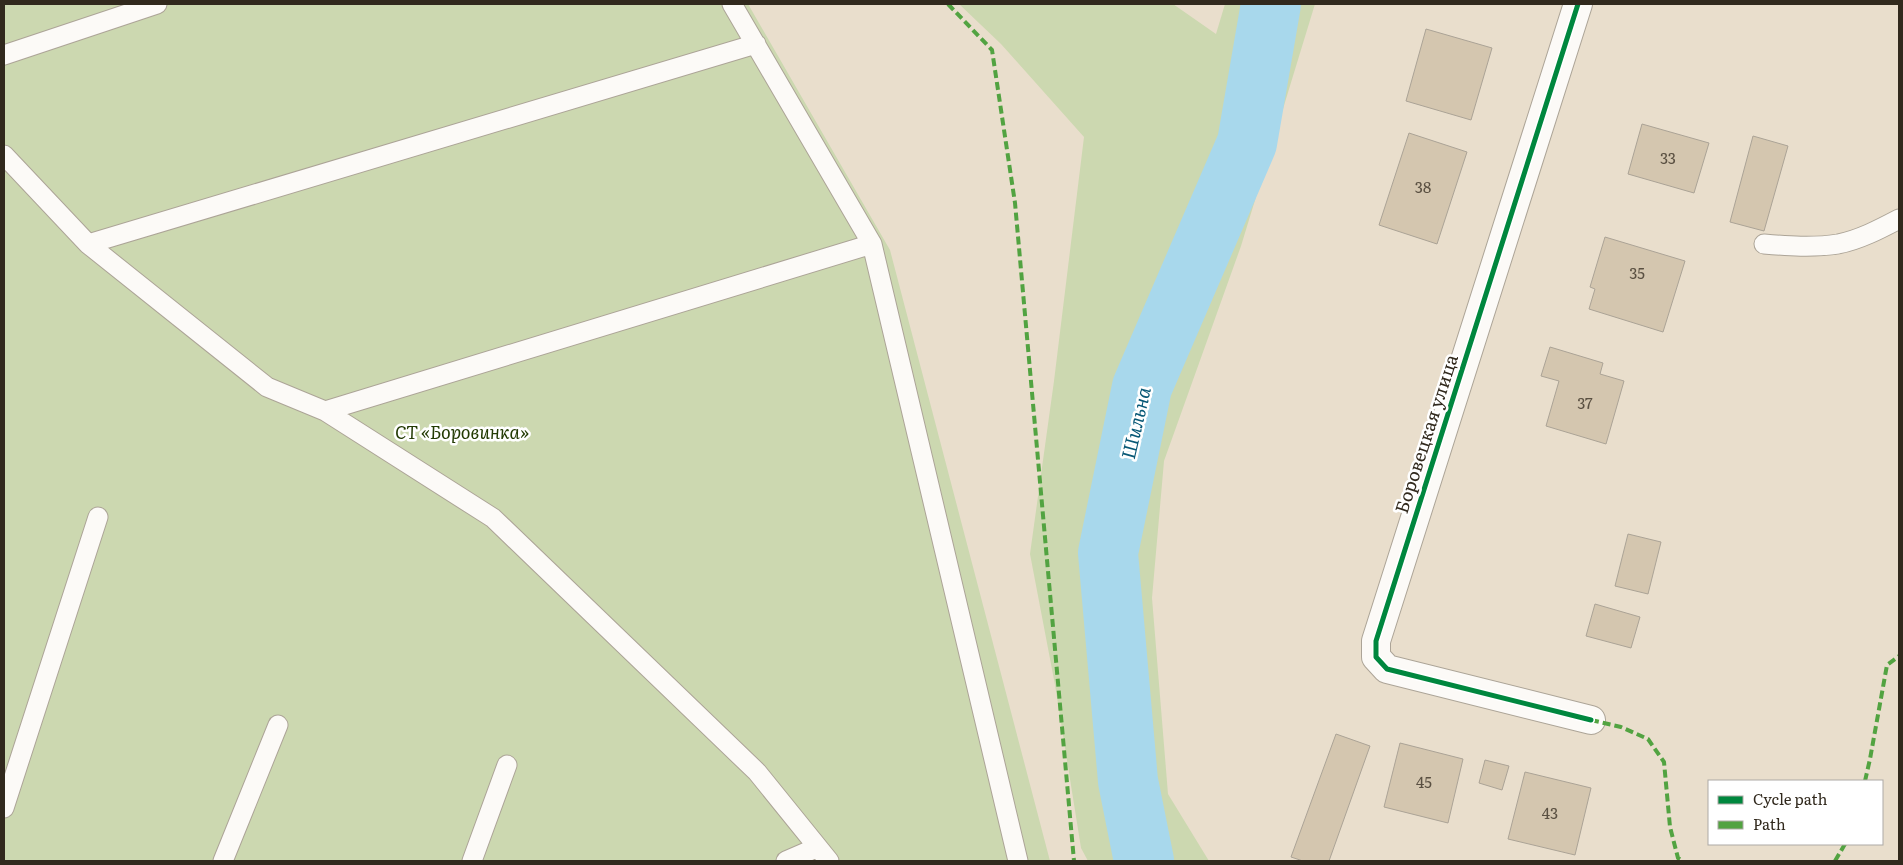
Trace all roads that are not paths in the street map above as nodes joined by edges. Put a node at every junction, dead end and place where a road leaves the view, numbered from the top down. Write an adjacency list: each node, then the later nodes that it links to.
1 (157, 4): 5 (lane)
2 (732, 4): 4 (lane)
3 (1578, 4): 13 (street, Боровецкая улица)
4 (756, 44): 8 (lane); 9 (lane)
5 (4, 55)
6 (4, 155): 8 (lane)
7 (1899, 219): 10 (lane)
8 (88, 244): 11 (lane)
9 (872, 244): 11 (lane); 21 (lane)
10 (1764, 244)
11 (325, 411): 17 (lane)
12 (98, 517): 16 (lane)
13 (1591, 720)
14 (278, 725): 18 (lane)
15 (507, 765): 19 (lane)
16 (4, 808)
17 (822, 855): 20 (lane)
18 (223, 861)
19 (472, 861)
20 (786, 861)
21 (1018, 861)

